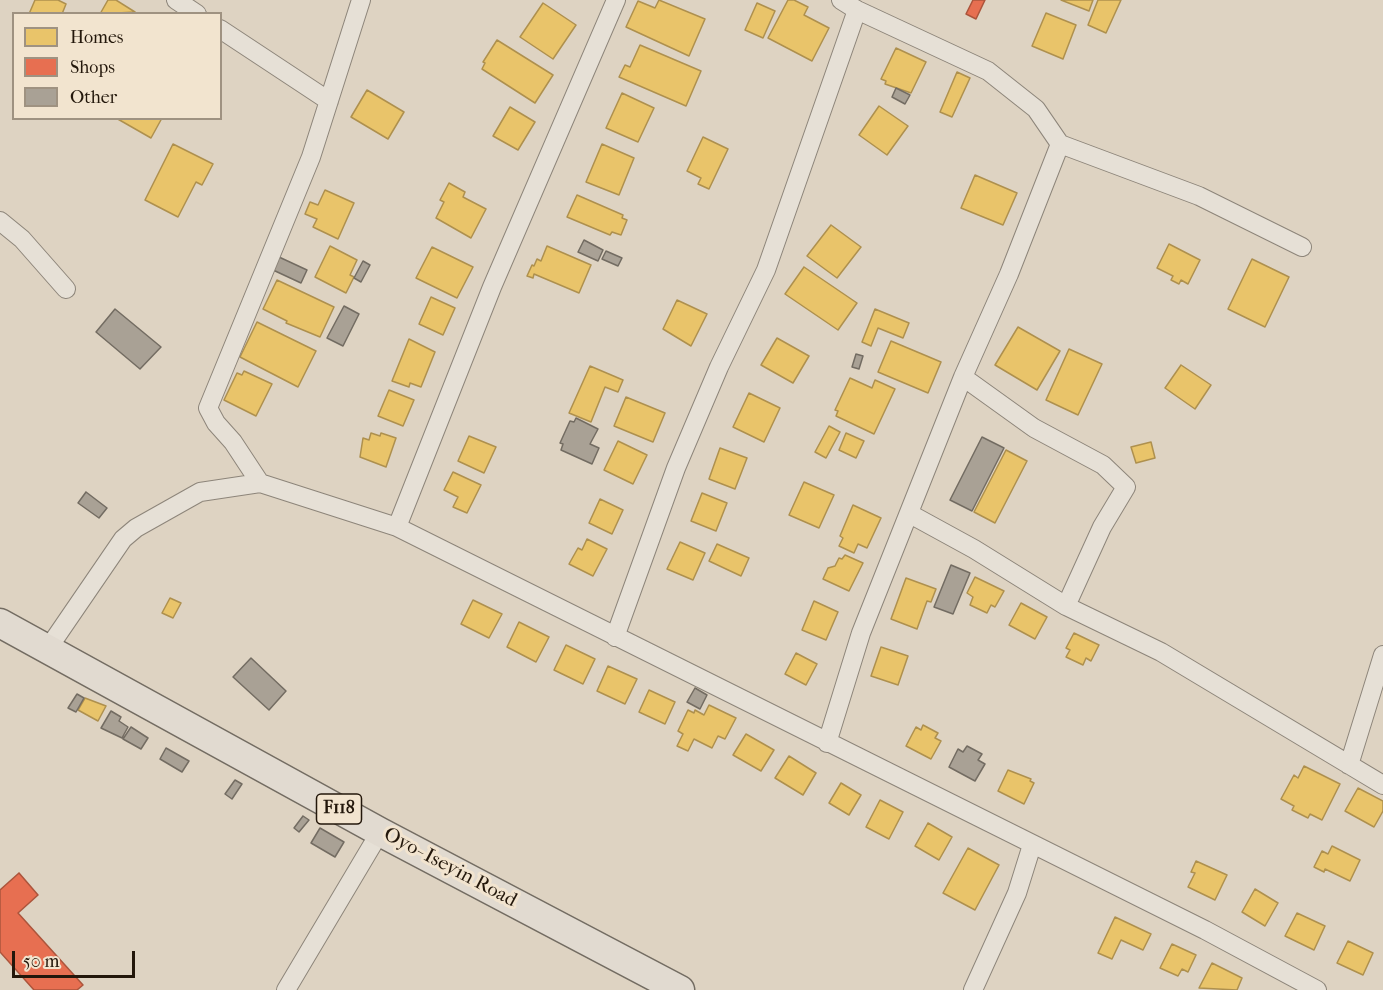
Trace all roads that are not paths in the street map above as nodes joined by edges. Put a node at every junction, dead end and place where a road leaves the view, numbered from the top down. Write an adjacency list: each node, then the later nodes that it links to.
1 (176, 0): 6 (street)
2 (361, 0): 8 (street)
3 (616, 0): 16 (street)
4 (841, 0): 5 (street)
5 (857, 10): 9 (street); 19 (street)
6 (194, 12)
7 (222, 30): 8 (street)
8 (328, 101): 14 (street)
9 (1060, 144): 11 (street); 13 (street)
10 (0, 221): 12 (street)
11 (1302, 247)
12 (66, 289)
13 (963, 377): 15 (street); 17 (street)
14 (260, 483): 16 (street); 20 (street)
15 (910, 514): 17 (street); 22 (street)
16 (397, 527): 19 (street)
17 (1066, 606): 23 (street)
18 (0, 623): 20 (main road, Oyo- Iseyin Road / F118)
19 (615, 637): 22 (street)
20 (46, 650): 25 (main road, Oyo- Iseyin Road / F118)
21 (1383, 655): 23 (street)
22 (827, 743): 26 (street)
23 (1349, 765): 24 (street)
24 (1383, 785)
25 (380, 832): 27 (street); 28 (main road, Oyo- Iseyin Road / F118)
26 (1032, 845): 29 (street); 30 (street)
27 (286, 990)
28 (680, 990)
29 (973, 990)
30 (1317, 990)

